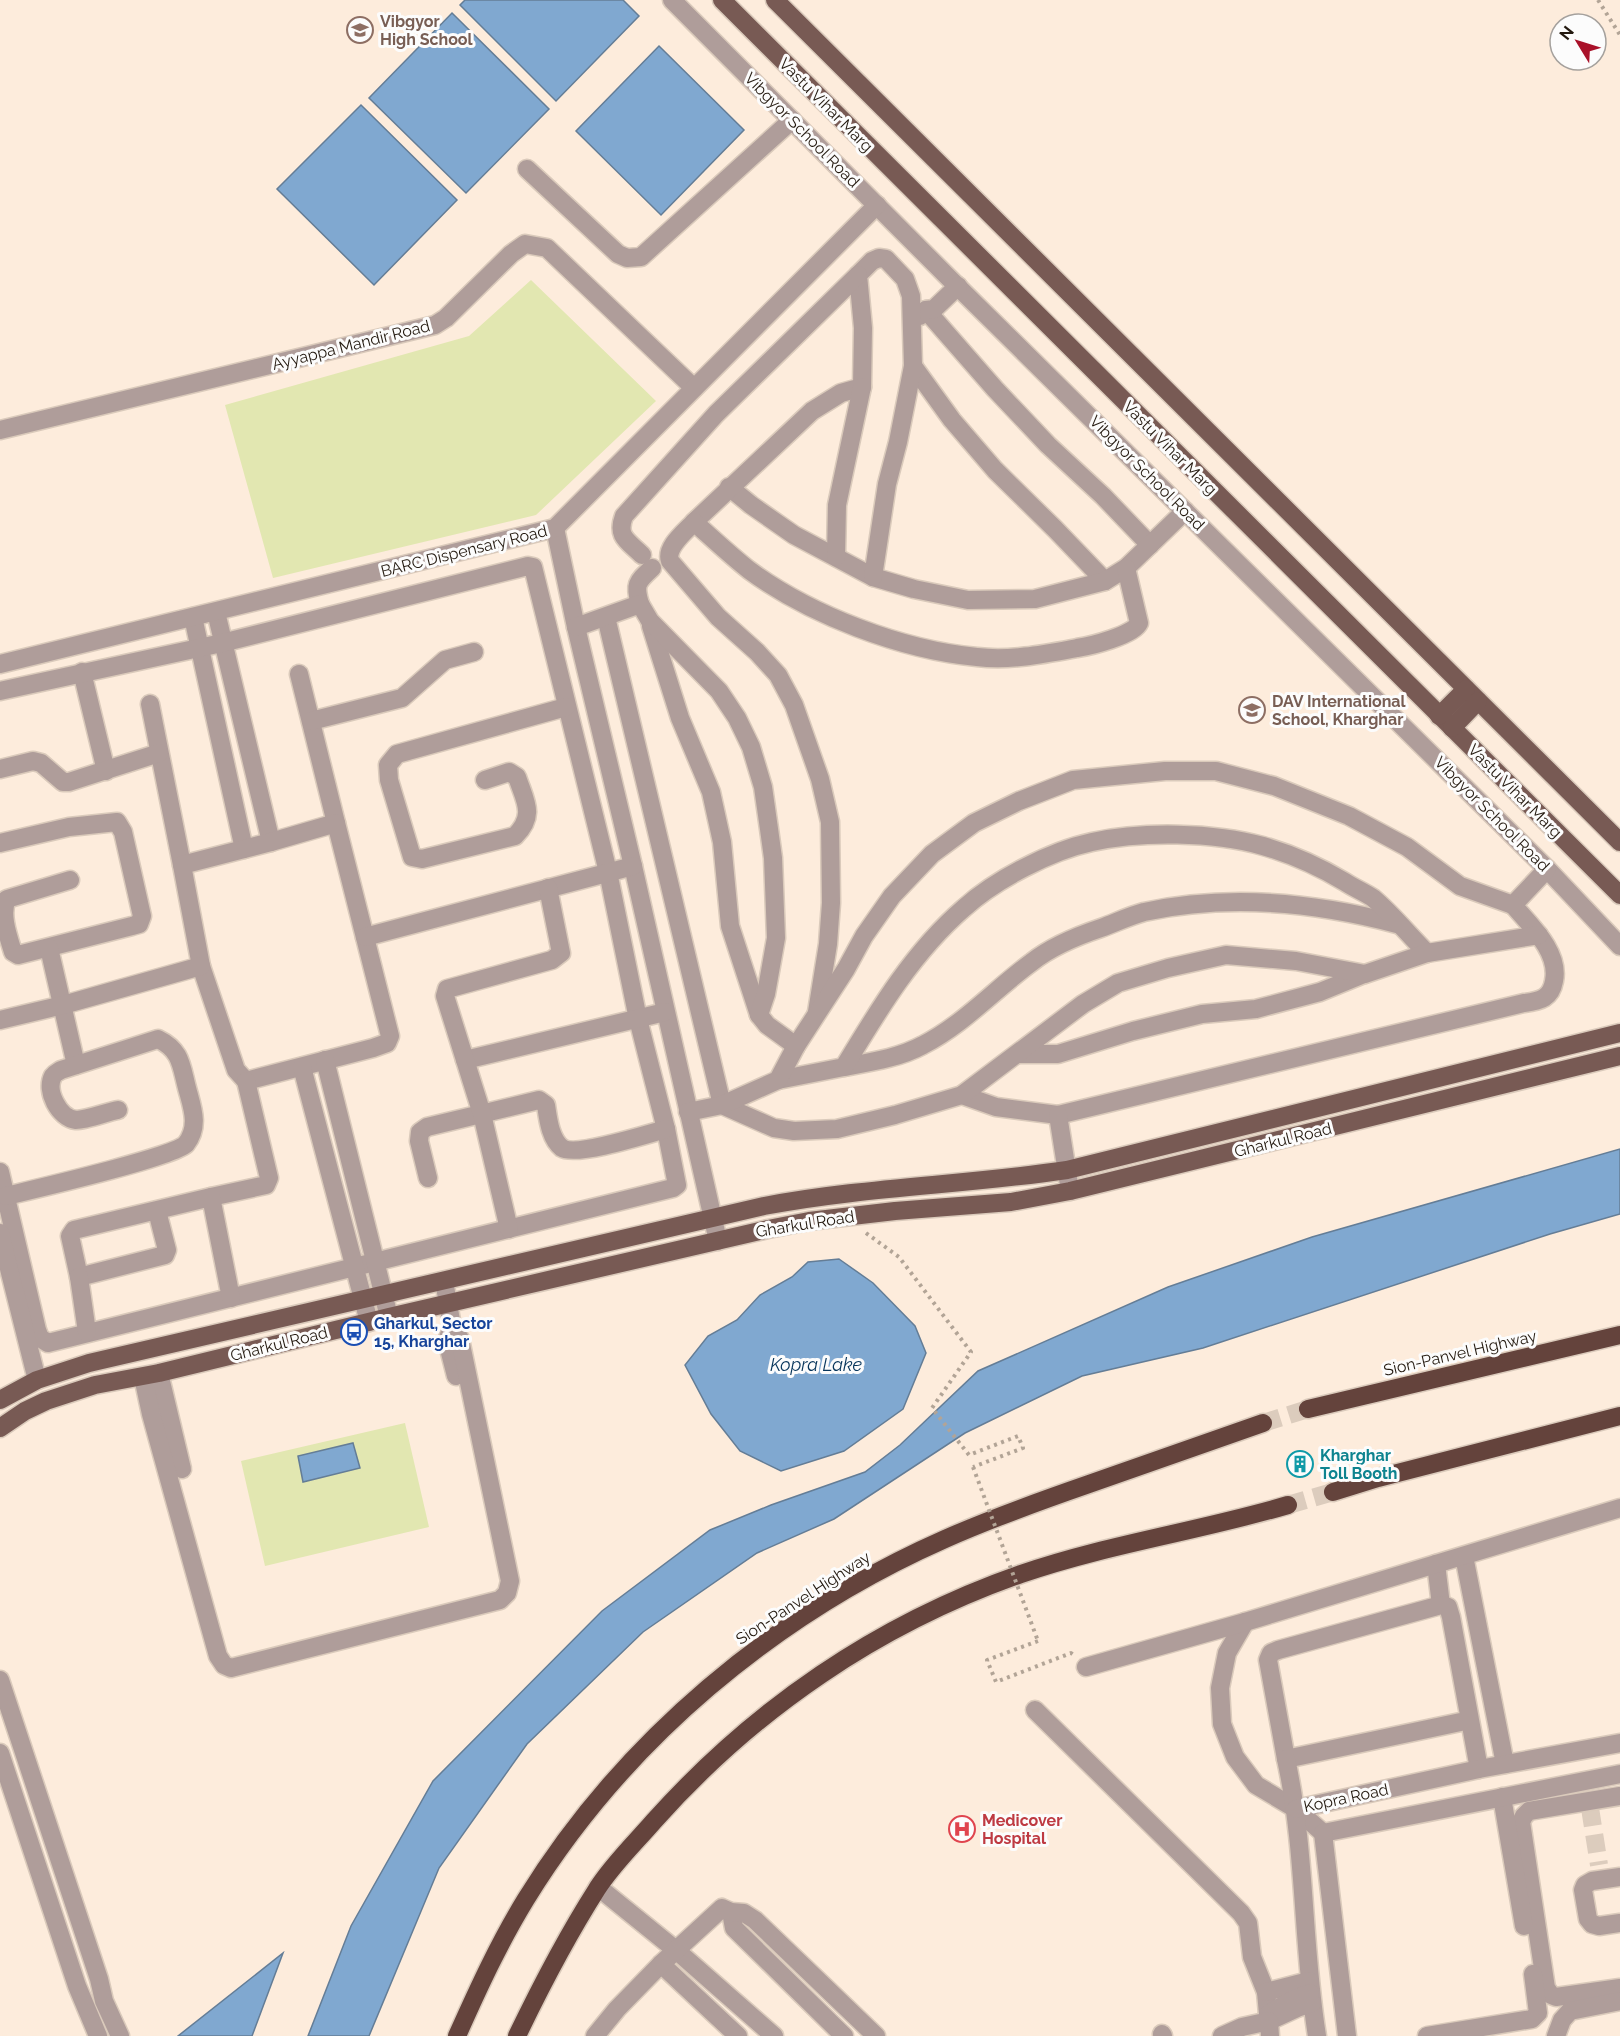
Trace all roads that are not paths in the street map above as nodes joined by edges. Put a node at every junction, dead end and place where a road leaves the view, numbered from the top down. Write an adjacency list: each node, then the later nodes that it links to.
1 (672, 0): 4 (street, Vibgyor School Road)
2 (722, 0): 41 (main road, Vastu Vihar Marg)
3 (775, 0): 37 (main road)
4 (792, 120): 5 (street); 6 (street, Vibgyor School Road)
5 (527, 169)
6 (877, 206): 8 (street, Vibgyor School Road); 13 (street, BARC Dispensary Road)
7 (858, 275): 10 (street); 12 (street); 24 (street)
8 (954, 283): 9 (street); 16 (street, Vibgyor School Road)
9 (926, 310): 10 (street); 19 (street)
10 (912, 324): 11 (street)
11 (913, 366): 22 (street); 23 (street)
12 (862, 387): 15 (street); 20 (street)
13 (694, 388): 14 (street, Ayyappa Mandir Road); 18 (street, BARC Dispensary Road)
14 (0, 430)
15 (729, 487): 17 (street); 20 (street)
16 (1185, 510): 19 (street); 53 (street, Vibgyor School Road)
17 (694, 522): 21 (street); 69 (street)
18 (555, 528): 25 (street, BARC Dispensary Road); 29 (street)
19 (1150, 545): 21 (street)
20 (836, 557): 22 (street)
21 (1125, 568): 23 (street)
22 (873, 577): 23 (street)
23 (1105, 581)
24 (640, 604): 27 (street); 28 (street)
25 (216, 612): 26 (street, BARC Dispensary Road); 30 (street)
26 (193, 617): 31 (street); 33 (street, BARC Dispensary Road)
27 (606, 617): 29 (street); 85 (street)
28 (650, 621): 70 (street); 70 (street)
29 (576, 627): 52 (street)
30 (222, 643): 31 (street); 39 (street); 47 (street)
31 (200, 646): 34 (street); 50 (street)
32 (474, 652): 40 (street)
33 (0, 664)
34 (82, 672): 36 (street); 44 (street)
35 (299, 674): 40 (street)
36 (0, 691)
37 (1472, 695): 41 (main road); 49 (main road)
38 (150, 704): 42 (street)
39 (566, 707): 45 (street); 54 (street)
40 (311, 721): 46 (street)
41 (1445, 722): 57 (main road, Vastu Vihar Marg)
42 (159, 753): 44 (street); 51 (street)
43 (0, 769): 44 (street)
44 (106, 771)
45 (485, 780)
46 (336, 823): 47 (street); 61 (street)
47 (271, 842): 50 (street)
48 (0, 843): 63 (street)
49 (1620, 843)
50 (244, 849): 51 (street)
51 (182, 865): 65 (street)
52 (633, 866): 54 (street); 68 (street)
53 (1547, 869): 58 (street); 62 (street, Vibgyor School Road)
54 (608, 872): 56 (street); 71 (street)
55 (70, 880): 63 (street)
56 (548, 888): 61 (street); 78 (street)
57 (1620, 895)
58 (1513, 905): 60 (street); 69 (street)
59 (1398, 924): 64 (street); 81 (street); 81 (street)
60 (1539, 935): 64 (street); 89 (street)
61 (365, 937): 77 (street)
62 (1620, 946)
63 (49, 948): 67 (street)
64 (1427, 953): 66 (street)
65 (201, 966): 67 (street); 83 (street)
66 (1365, 974): 75 (street); 75 (street)
67 (63, 1005): 72 (street); 79 (street)
68 (665, 1012): 71 (street); 87 (street)
69 (818, 1012): 74 (street)
70 (759, 1015): 74 (street)
71 (638, 1019): 78 (street); 90 (street)
72 (0, 1020)
73 (1620, 1033): 91 (main road, Gharkul Road)
74 (796, 1046): 82 (street)
75 (1018, 1054): 84 (street)
76 (1620, 1056): 94 (main road, Gharkul Road)
77 (325, 1060): 80 (street); 102 (street)
78 (465, 1060): 88 (street)
79 (76, 1065): 86 (street); 95 (street)
80 (302, 1066): 83 (street); 103 (street)
81 (844, 1066): 82 (street)
82 (777, 1080): 85 (street)
83 (246, 1081): 96 (street)
84 (962, 1095): 85 (street); 89 (street)
85 (722, 1105): 87 (street)
86 (118, 1110)
87 (688, 1112): 98 (street)
88 (482, 1114): 90 (street); 93 (street); 99 (street)
89 (1058, 1115): 91 (street)
90 (666, 1129): 99 (street)
91 (1067, 1170): 94 (street); 98 (main road, Gharkul Road)
92 (0, 1172): 95 (street)
93 (428, 1178)
94 (1070, 1191): 101 (main road, Gharkul Road)
95 (6, 1196): 112 (street)
96 (212, 1197): 97 (street); 107 (street)
97 (158, 1210): 104 (street); 104 (street)
98 (712, 1219): 101 (street); 105 (main road, Gharkul Road)
99 (508, 1229): 102 (street)
100 (0, 1233): 116 (street)
101 (718, 1241): 109 (main road, Gharkul Road)
102 (376, 1262): 103 (street); 106 (street)
103 (354, 1267): 107 (street); 108 (street)
104 (79, 1277): 112 (street)
105 (444, 1281): 106 (main road, Gharkul Road); 109 (street)
106 (384, 1294): 108 (main road, Gharkul Road); 110 (street)
107 (231, 1298): 112 (street)
108 (363, 1300): 111 (street); 116 (main road, Gharkul Road)
109 (448, 1304): 110 (main road, Gharkul Road); 114 (street)
110 (389, 1317): 111 (main road, Gharkul Road)
111 (369, 1322): 115 (main road, Gharkul Road)
112 (87, 1332)
113 (1620, 1335): 119 (highway, Sion-Panvel Highway)
114 (456, 1351): 118 (street); 120 (street)
115 (151, 1375): 120 (street); 123 (main road, Gharkul Road)
116 (37, 1380): 117 (main road, Gharkul Road)
117 (0, 1400)
118 (465, 1408)
119 (1308, 1409)
120 (159, 1412): 124 (street)
121 (1620, 1416): 125 (highway)
122 (1263, 1423): 163 (highway, Sion-Panvel Highway)
123 (0, 1428)
124 (182, 1469)
125 (1333, 1492)
126 (1288, 1505): 151 (highway)
127 (1620, 1508): 128 (street)
128 (1464, 1556): 129 (street); 139 (street)
129 (1436, 1564): 130 (street); 131 (street)
130 (1441, 1605): 135 (street); 138 (street)
131 (1245, 1622): 132 (street); 146 (street)
132 (1086, 1667)
133 (0, 1680): 162 (street)
134 (1035, 1710): 157 (street)
135 (1470, 1720): 138 (street); 140 (street)
136 (1620, 1743): 139 (street, Kopra Road)
137 (0, 1753): 161 (street)
138 (1286, 1759): 146 (street)
139 (1505, 1764): 140 (street, Kopra Road)
140 (1479, 1769): 146 (street, Kopra Road)
141 (1620, 1774): 142 (street, Kopra Road)
142 (1585, 1781): 144 (street, Kopra Road); 145 (street)
143 (1620, 1796): 145 (street)
144 (1502, 1797): 147 (street, Kopra Road); 173 (street)
145 (1589, 1804): 156 (street)
146 (1296, 1809): 147 (street); 149 (street, Kopra Road)
147 (1323, 1833): 148 (street, Kopra Road)
148 (1327, 1873): 149 (street); 172 (street, Kopra Road)
149 (1301, 1877): 158 (street, Kopra Road)
150 (1620, 1877): 153 (street)
151 (598, 1887): 154 (street); 164 (highway)
152 (731, 1912): 154 (street); 168 (street); 169 (street)
153 (1620, 1923)
154 (677, 1951): 155 (street); 167 (street)
155 (662, 1964): 165 (street); 166 (street)
156 (1620, 1988)
157 (1266, 1992): 158 (street); 160 (street)
158 (1310, 1992): 160 (street); 171 (street, Kopra Road)
159 (1620, 2001): 174 (street)
160 (1269, 2024): 170 (street)
161 (98, 2036)
162 (120, 2036)
163 (457, 2036)
164 (517, 2036)
165 (595, 2036)
166 (738, 2036)
167 (774, 2036)
168 (844, 2036)
169 (876, 2036)
170 (1222, 2036)
171 (1317, 2036)
172 (1347, 2036)
173 (1427, 2036)
174 (1556, 2036)

